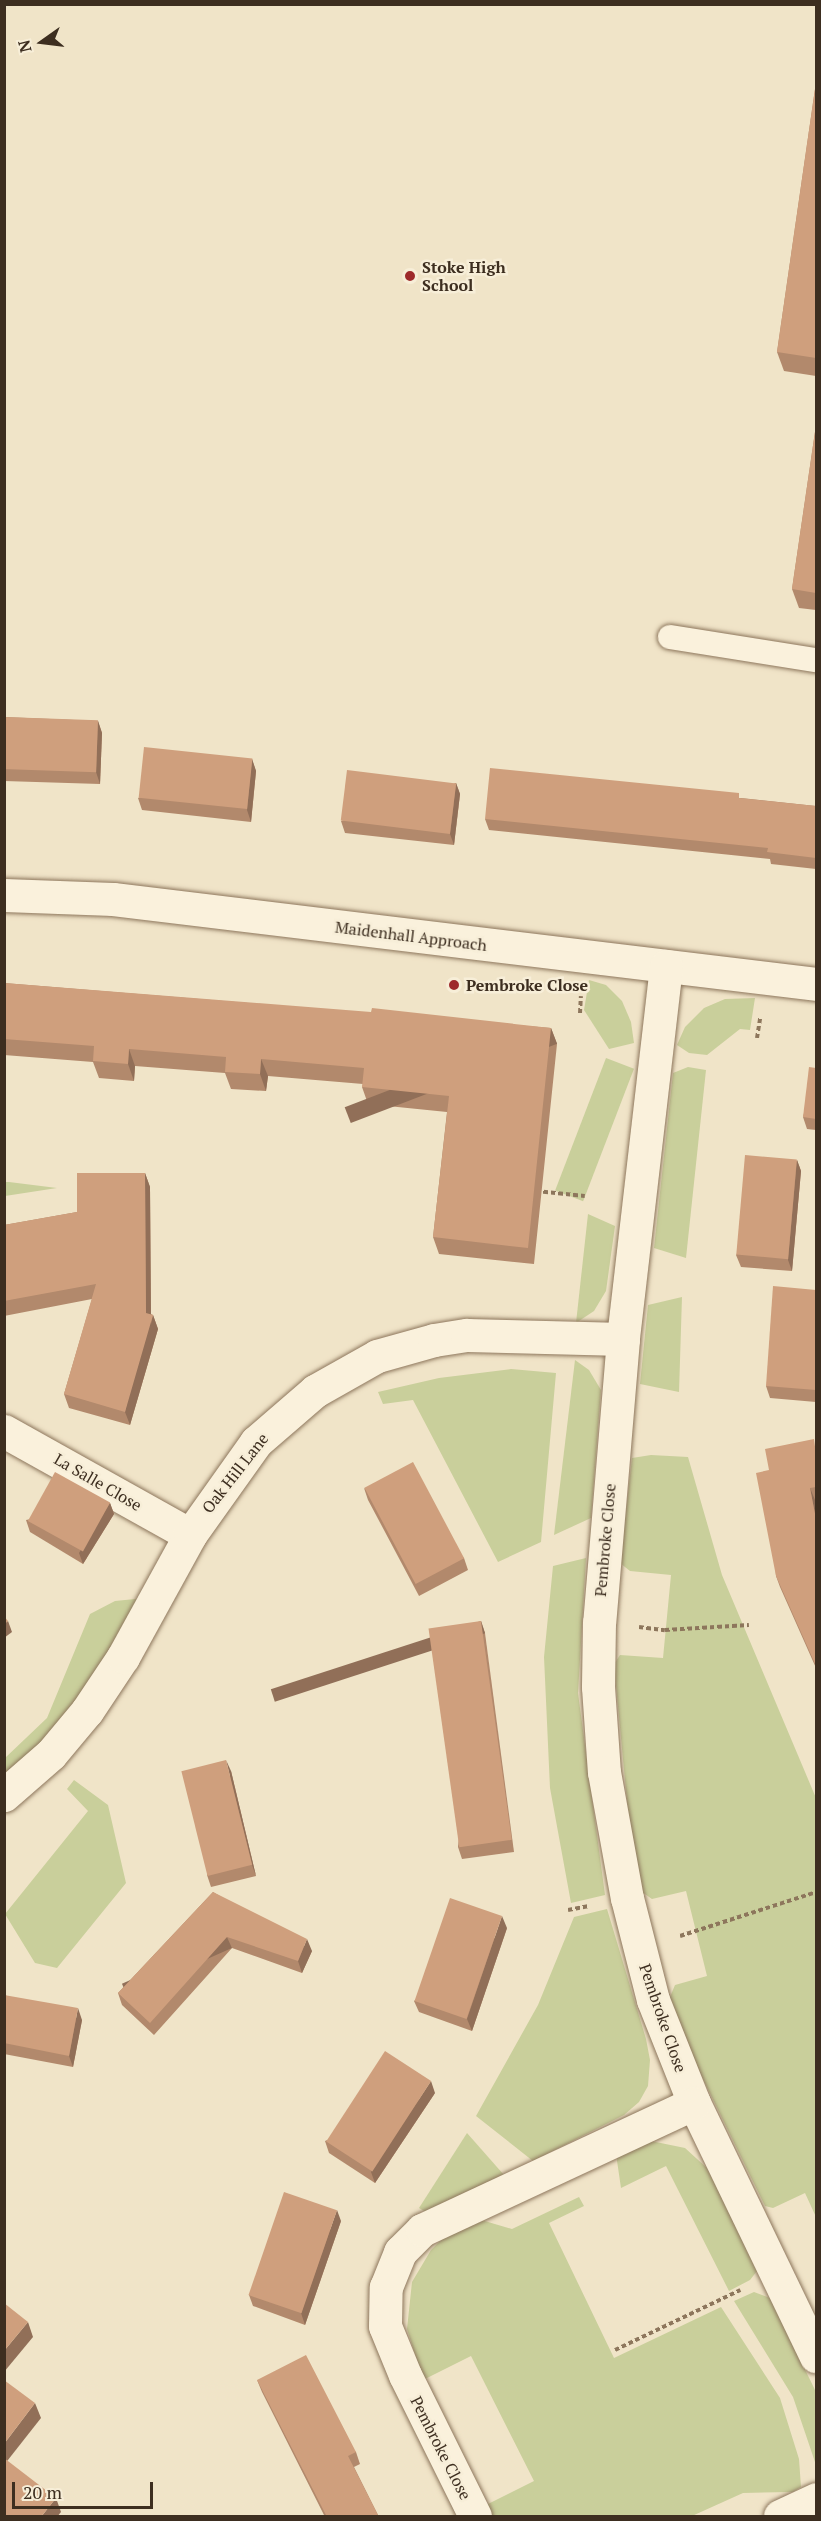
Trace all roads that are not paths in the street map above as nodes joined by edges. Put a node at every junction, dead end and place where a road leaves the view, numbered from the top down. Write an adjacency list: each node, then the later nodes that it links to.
1 (669, 637): 2 (lane)
2 (816, 660)
3 (4, 895): 4 (street, Maidenhall Approach)
4 (666, 966): 5 (street, Maidenhall Approach); 6 (street, Pembroke Close)
5 (816, 984)
6 (623, 1340): 8 (street, Oak Hill Lane); 10 (street, Pembroke Close)
7 (4, 1431): 8 (street, La Salle Close)
8 (190, 1535): 9 (street, Oak Hill Lane)
9 (4, 1796)
10 (694, 2103): 11 (street, Pembroke Close); 13 (street, Pembroke Close)
11 (816, 2356)
12 (816, 2499): 14 (street)
13 (475, 2517)
14 (780, 2517)

